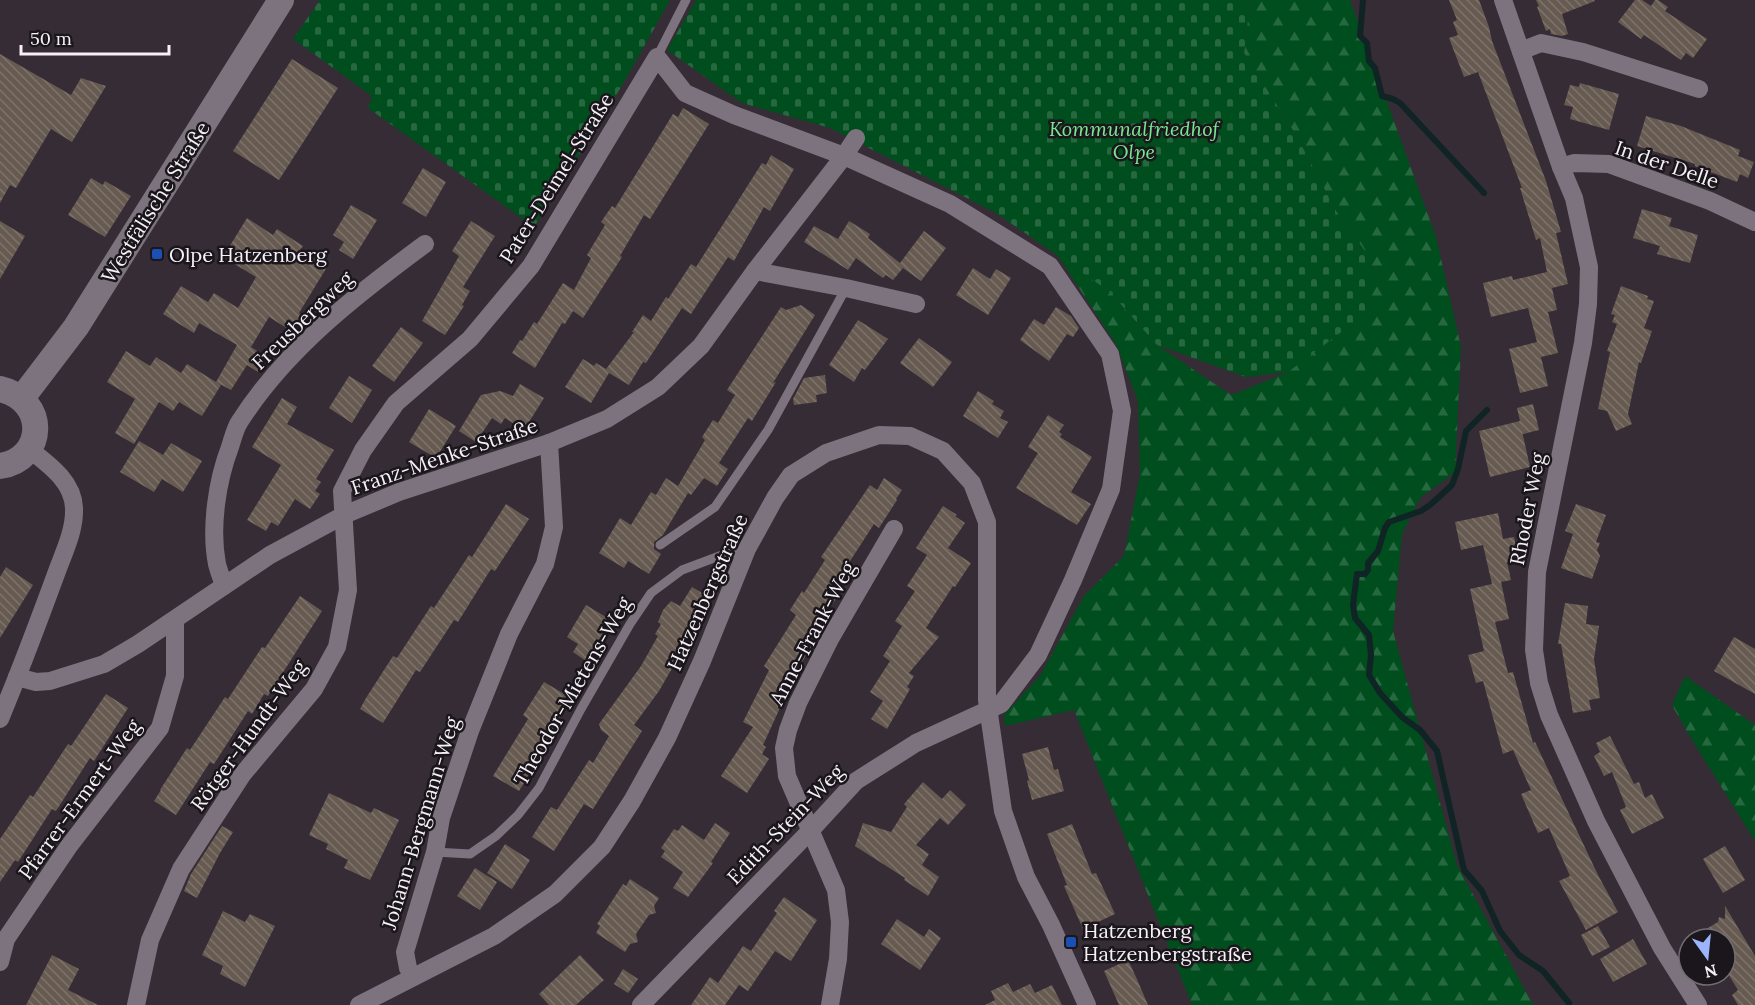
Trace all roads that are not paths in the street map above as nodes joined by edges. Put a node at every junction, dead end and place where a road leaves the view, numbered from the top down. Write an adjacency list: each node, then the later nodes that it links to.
1 (281, 0): 15 (street, Westfälische Straße)
2 (686, 0): 5 (lane)
3 (1503, 0): 4 (street, Rhoder Weg)
4 (1521, 51): 6 (street); 9 (street, Rhoder Weg)
5 (657, 57): 8 (street); 19 (street, Pater-Deimel-Straße)
6 (1699, 89)
7 (856, 138): 8 (street, Franz-Menke-Straße)
8 (844, 156): 12 (street, Franz-Menke-Straße); 26 (street, Edith-Stein-Weg)
9 (1561, 167): 10 (street, In der Delle); 37 (street, Rhoder Weg)
10 (1755, 222)
11 (425, 244): 23 (street, Freusbergweg)
12 (755, 271): 13 (street); 16 (street, Franz-Menke-Straße)
13 (846, 288): 14 (street); 21 (lane)
14 (916, 304)
15 (11, 393): 17 (street)
16 (549, 443): 19 (street, Franz-Menke-Straße); 29 (street, Johann-Bergmann-Weg)
17 (29, 449): 18 (street); 25 (street)
18 (0, 466)
19 (344, 515): 23 (street, Franz-Menke-Straße); 32 (street, Rötger-Hundt-Weg)
20 (894, 529): 28 (street, Anne-Frank-Weg)
21 (660, 545)
22 (747, 549): 26 (street, Hatzenbergstraße); 29 (lane, Theodor-Mietens-Weg); 31 (street, Hatzenbergstraße)
23 (224, 586): 24 (street, Franz-Menke-Straße)
24 (175, 620): 25 (street, Franz-Menke-Straße); 30 (street, Pfarrer-Ermert-Weg)
25 (17, 677): 27 (street)
26 (988, 710): 28 (street, Edith-Stein-Weg); 36 (street, Hatzenbergstraße)
27 (0, 719)
28 (811, 830): 34 (street, Edith-Stein-Weg); 35 (street, Anne-Frank-Weg)
29 (435, 852): 31 (street, Johann-Bergmann-Weg)
30 (0, 962)
31 (413, 977): 33 (street, Hatzenbergstraße)
32 (136, 1005)
33 (359, 1005)
34 (641, 1005)
35 (830, 1005)
36 (1087, 1005)
37 (1698, 1005)

